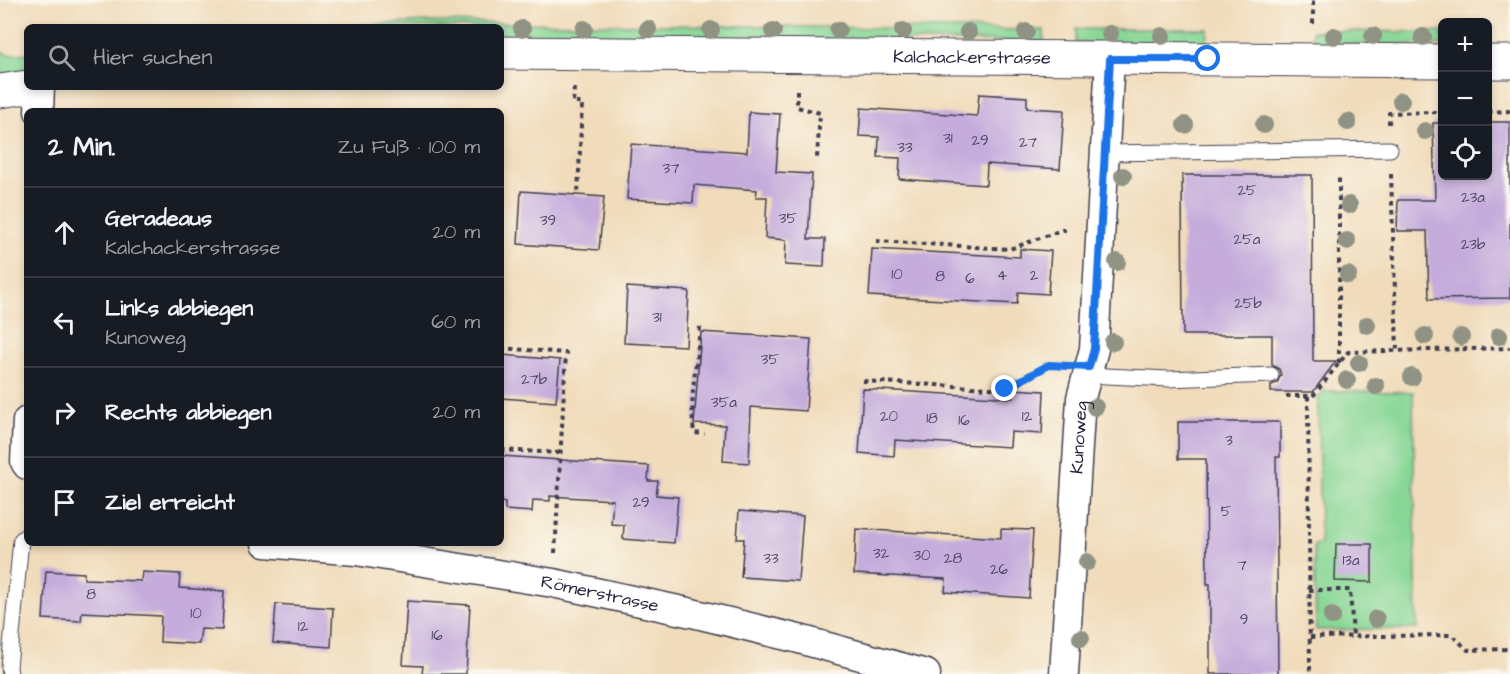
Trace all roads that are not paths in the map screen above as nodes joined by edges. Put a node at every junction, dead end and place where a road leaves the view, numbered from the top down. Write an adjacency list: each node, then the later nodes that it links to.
1 (504, 54): 2 (street, Kalchackerstrasse)
2 (1110, 59): 3 (street, Kalchackerstrasse); 11 (street, Kunoweg)
3 (1438, 61)
4 (1492, 62): 5 (street)
5 (1510, 62)
6 (24, 87): 8 (street)
7 (40, 90): 9 (street)
8 (0, 91)
9 (39, 108)
10 (1390, 149): 11 (lane)
11 (1105, 153): 12 (street, Kunoweg)
12 (1088, 371): 13 (lane); 18 (street, Kunoweg)
13 (1271, 375)
14 (24, 538): 16 (lane)
15 (300, 546): 17 (street, Römerstrasse)
16 (10, 674)
17 (926, 674)
18 (1064, 674)

